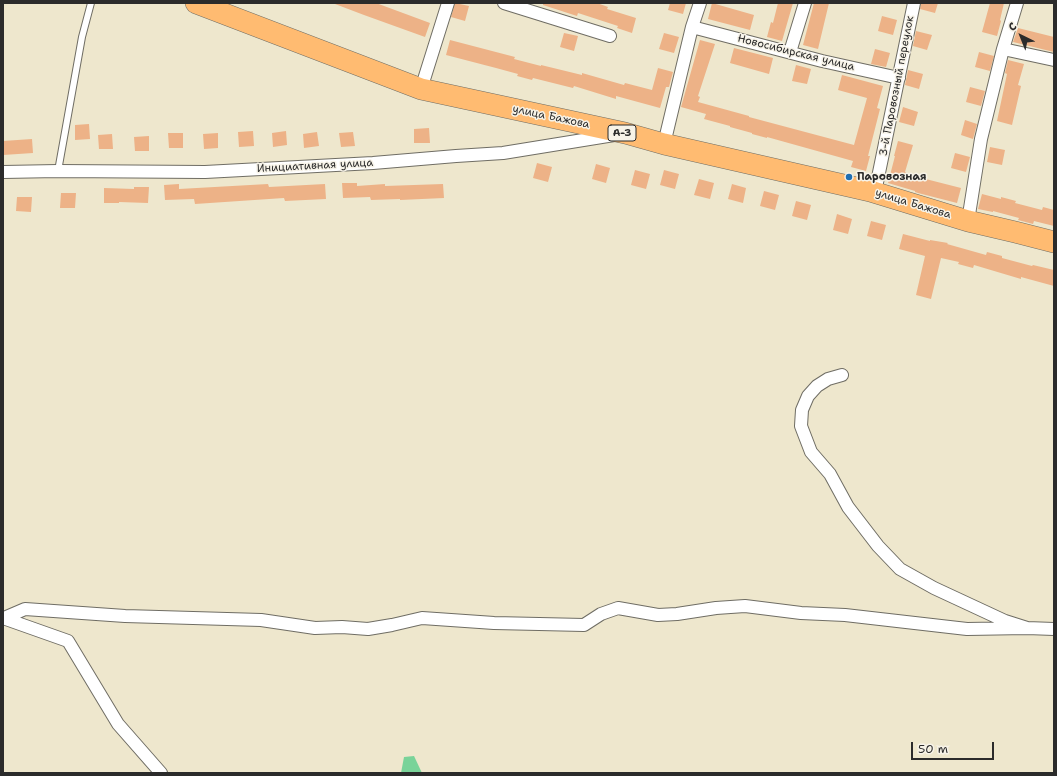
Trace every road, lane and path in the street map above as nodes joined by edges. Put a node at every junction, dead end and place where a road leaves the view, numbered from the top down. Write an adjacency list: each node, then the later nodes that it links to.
1 (91, 3): 18 (lane)
2 (196, 3): 15 (highway, улица Бажова / A-3)
3 (448, 3): 15 (street)
4 (504, 3): 10 (street)
5 (700, 3): 9 (street)
6 (805, 3): 12 (street)
7 (914, 3): 14 (street, 3-й Паровозный переулок)
8 (1017, 3): 11 (street)
9 (692, 27): 12 (street, Новосибирская улица); 17 (street)
10 (610, 36)
11 (1003, 49): 13 (street); 21 (street)
12 (790, 52): 14 (street, Новосибирская улица)
13 (1054, 60)
14 (899, 78): 20 (street, 3-й Паровозный переулок)
15 (421, 89): 16 (highway, улица Бажова / A-3)
16 (625, 134): 17 (highway, улица Бажова / A-3); 18 (street, Инициативная улица)
17 (664, 144): 20 (highway, улица Бажова / A-3)
18 (58, 171): 19 (street, Инициативная улица)
19 (3, 172)
20 (875, 192): 21 (highway, улица Бажова / A-3)
21 (968, 221): 22 (highway, улица Бажова / A-3)
22 (1054, 242)
23 (842, 375): 25 (street)
24 (4, 618): 25 (street); 27 (street)
25 (1027, 628): 26 (street)
26 (1054, 630)
27 (161, 773)

